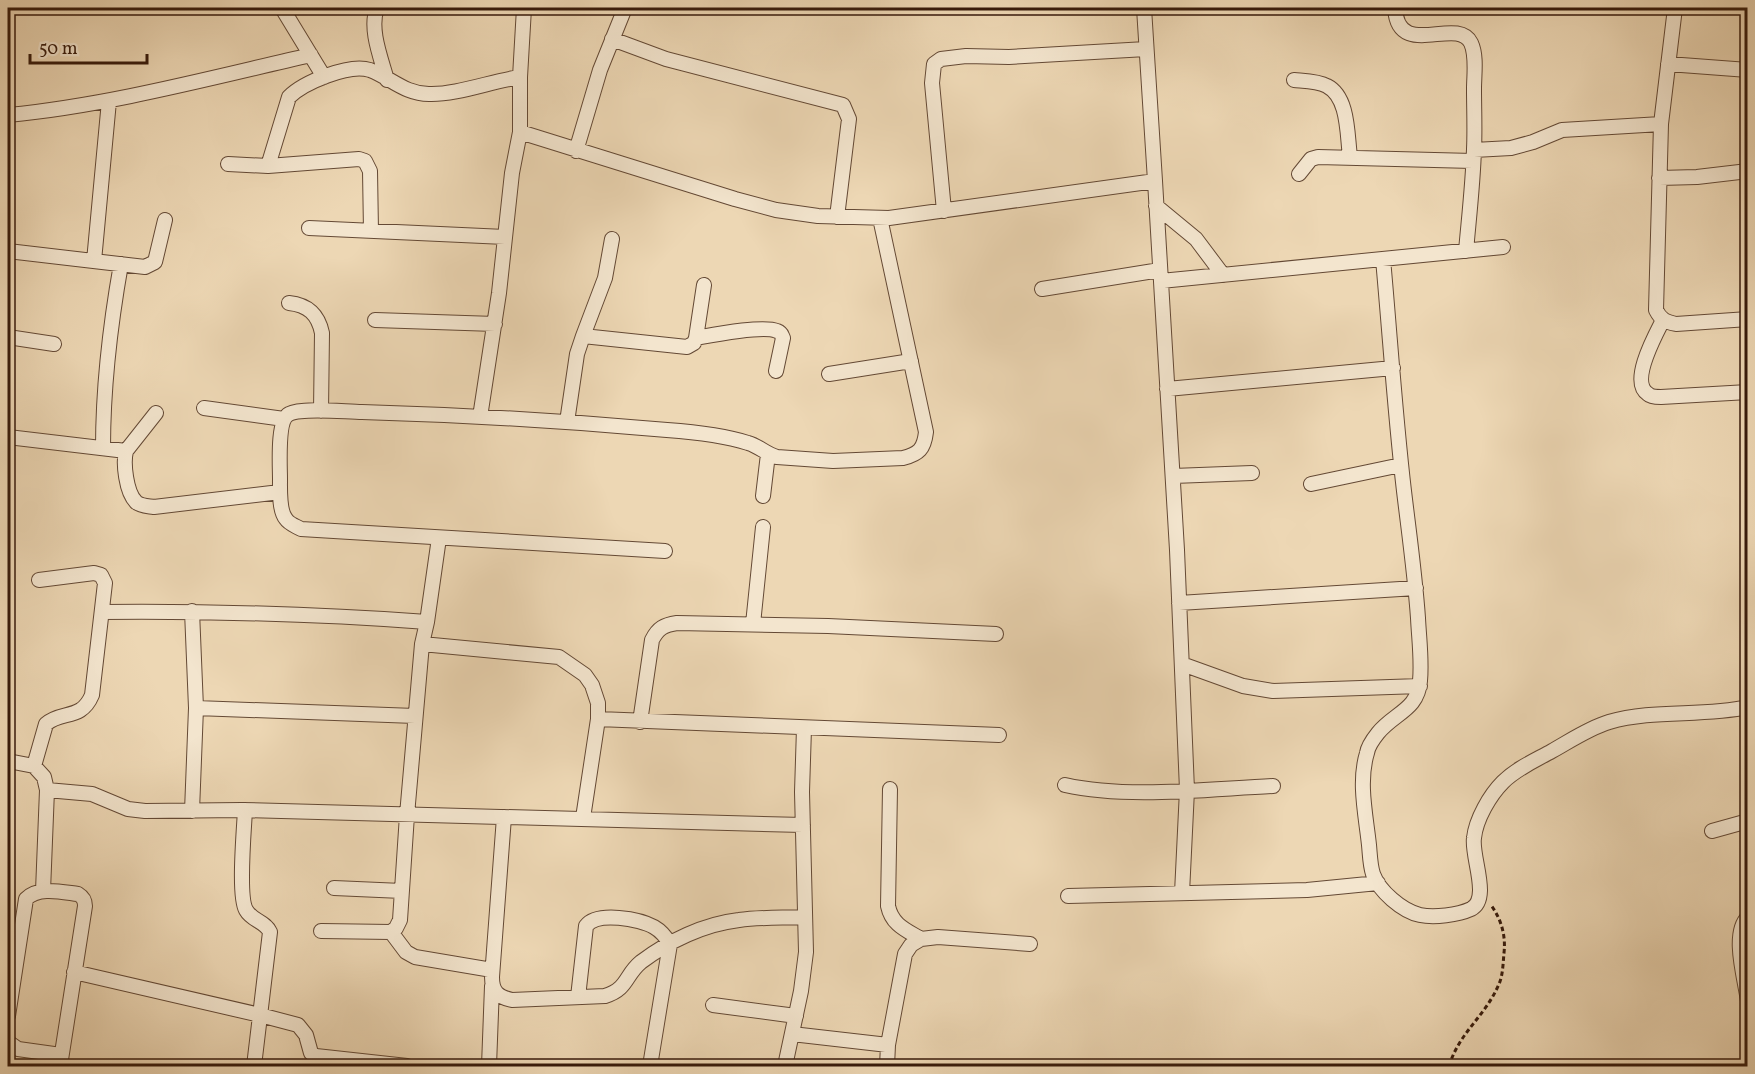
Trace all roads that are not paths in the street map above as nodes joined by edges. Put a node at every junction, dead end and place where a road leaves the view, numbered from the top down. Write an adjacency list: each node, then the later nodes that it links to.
1 (282, 8): 10 (street)
2 (377, 8): 15 (street)
3 (525, 8): 14 (street)
4 (625, 8): 8 (street)
5 (1144, 8): 9 (street)
6 (1395, 8): 22 (street)
7 (1675, 8): 11 (street)
8 (612, 39): 21 (street); 32 (street)
9 (1146, 49): 29 (street); 31 (street)
10 (310, 55): 13 (street); 17 (street)
11 (1668, 64): 12 (street); 19 (street)
12 (1748, 70)
13 (324, 77): 15 (street); 25 (street)
14 (520, 77): 15 (street); 20 (street)
15 (387, 80)
16 (1294, 80): 23 (street)
17 (110, 101): 18 (street); 43 (street)
18 (8, 115)
19 (1661, 124): 22 (street); 28 (street)
20 (520, 132): 21 (street); 37 (street)
21 (576, 151): 32 (street)
22 (1474, 155): 23 (street); 41 (street)
23 (1350, 156): 27 (street)
24 (228, 164): 25 (street)
25 (268, 166): 36 (street)
26 (1748, 171): 28 (street)
27 (1299, 174)
28 (1659, 178): 51 (street)
29 (1155, 181): 30 (street); 31 (street)
30 (1156, 206): 45 (street); 46 (street)
31 (945, 210): 33 (street)
32 (837, 217): 33 (street)
33 (884, 218): 58 (street)
34 (165, 220): 44 (street)
35 (309, 228): 36 (street)
36 (371, 231): 37 (street)
37 (505, 237): 53 (street)
38 (612, 238): 54 (street)
39 (1503, 247): 41 (street)
40 (8, 251): 43 (street)
41 (1466, 251): 42 (street)
42 (1383, 259): 46 (street); 59 (street)
43 (94, 261): 44 (street)
44 (121, 264): 71 (street)
45 (1160, 275): 46 (street); 48 (street); 62 (street)
46 (1223, 275)
47 (704, 285): 56 (street)
48 (1042, 289)
49 (289, 303): 65 (street)
50 (375, 320): 53 (street)
51 (1663, 320): 52 (street); 63 (street)
52 (1748, 320)
53 (495, 324): 67 (street)
54 (583, 336): 56 (street); 69 (street)
55 (8, 337): 57 (street)
56 (696, 338): 60 (street)
57 (54, 344)
58 (910, 361): 61 (street); 73 (street)
59 (1393, 368): 62 (street); 74 (street)
60 (776, 371)
61 (829, 374)
62 (1167, 389): 76 (street)
63 (1748, 392)
64 (204, 408): 68 (street)
65 (321, 411): 67 (street); 68 (street)
66 (156, 413): 72 (street)
67 (480, 417): 69 (street)
68 (284, 419): 78 (street)
69 (567, 422): 73 (street)
70 (8, 437): 71 (street)
71 (103, 448): 72 (street)
72 (126, 451): 78 (street)
73 (768, 454): 79 (street)
74 (1401, 465): 77 (street); 84 (street)
75 (1252, 472): 76 (street)
76 (1173, 476): 85 (street)
77 (1311, 484)
78 (280, 492): 81 (street)
79 (763, 496)
80 (763, 527): 89 (street)
81 (439, 538): 82 (street); 88 (street)
82 (665, 551)
83 (39, 580): 86 (street)
84 (1416, 588): 85 (street); 93 (street)
85 (1179, 603): 92 (street)
86 (102, 612): 87 (street); 102 (street)
87 (192, 612): 88 (street); 95 (street)
88 (427, 622): 91 (street)
89 (753, 624): 90 (street); 98 (street)
90 (996, 634)
91 (422, 644): 96 (street); 97 (street)
92 (1182, 664): 93 (street); 107 (street)
93 (1420, 686): 116 (street)
94 (1748, 707): 116 (street)
95 (196, 708): 96 (street); 109 (street)
96 (415, 716): 110 (street)
97 (598, 719): 98 (street); 112 (street)
98 (640, 722): 99 (street)
99 (804, 728): 100 (street); 114 (street)
100 (999, 735)
101 (8, 761): 102 (street)
102 (34, 766): 106 (street)
103 (1065, 785): 107 (street)
104 (1273, 786): 107 (street)
105 (890, 789): 126 (street)
106 (47, 790): 109 (street); 118 (street)
107 (1187, 790): 120 (street)
108 (245, 810): 109 (street); 110 (street); 135 (street)
109 (192, 811)
110 (407, 815): 111 (street); 119 (street)
111 (504, 817): 112 (street); 129 (street)
112 (583, 818): 114 (street)
113 (1748, 821): 115 (street)
114 (803, 825): 122 (street)
115 (1712, 831)
116 (1378, 883): 120 (street)
117 (334, 888): 119 (street)
118 (43, 891): 130 (street); 136 (street)
119 (402, 891): 125 (street)
120 (1182, 893): 121 (street)
121 (1068, 896)
122 (804, 917): 127 (street); 137 (street)
123 (1748, 917): 133 (street)
124 (321, 931): 125 (street)
125 (391, 932): 129 (street)
126 (921, 939): 128 (street); 140 (street)
127 (670, 944): 132 (street); 132 (street); 145 (street)
128 (1030, 944)
129 (492, 970): 131 (street)
130 (74, 972): 135 (street); 141 (street)
131 (492, 986): 132 (street); 144 (street)
132 (578, 997)
133 (1748, 1001)
134 (713, 1005): 137 (street)
135 (260, 1015): 142 (street); 143 (street)
136 (8, 1016)
137 (796, 1016): 138 (street)
138 (792, 1035): 140 (street); 146 (street)
139 (8, 1042): 141 (street)
140 (888, 1045): 147 (street)
141 (61, 1061)
142 (254, 1066)
143 (407, 1066)
144 (489, 1066)
145 (650, 1066)
146 (785, 1066)
147 (887, 1066)

